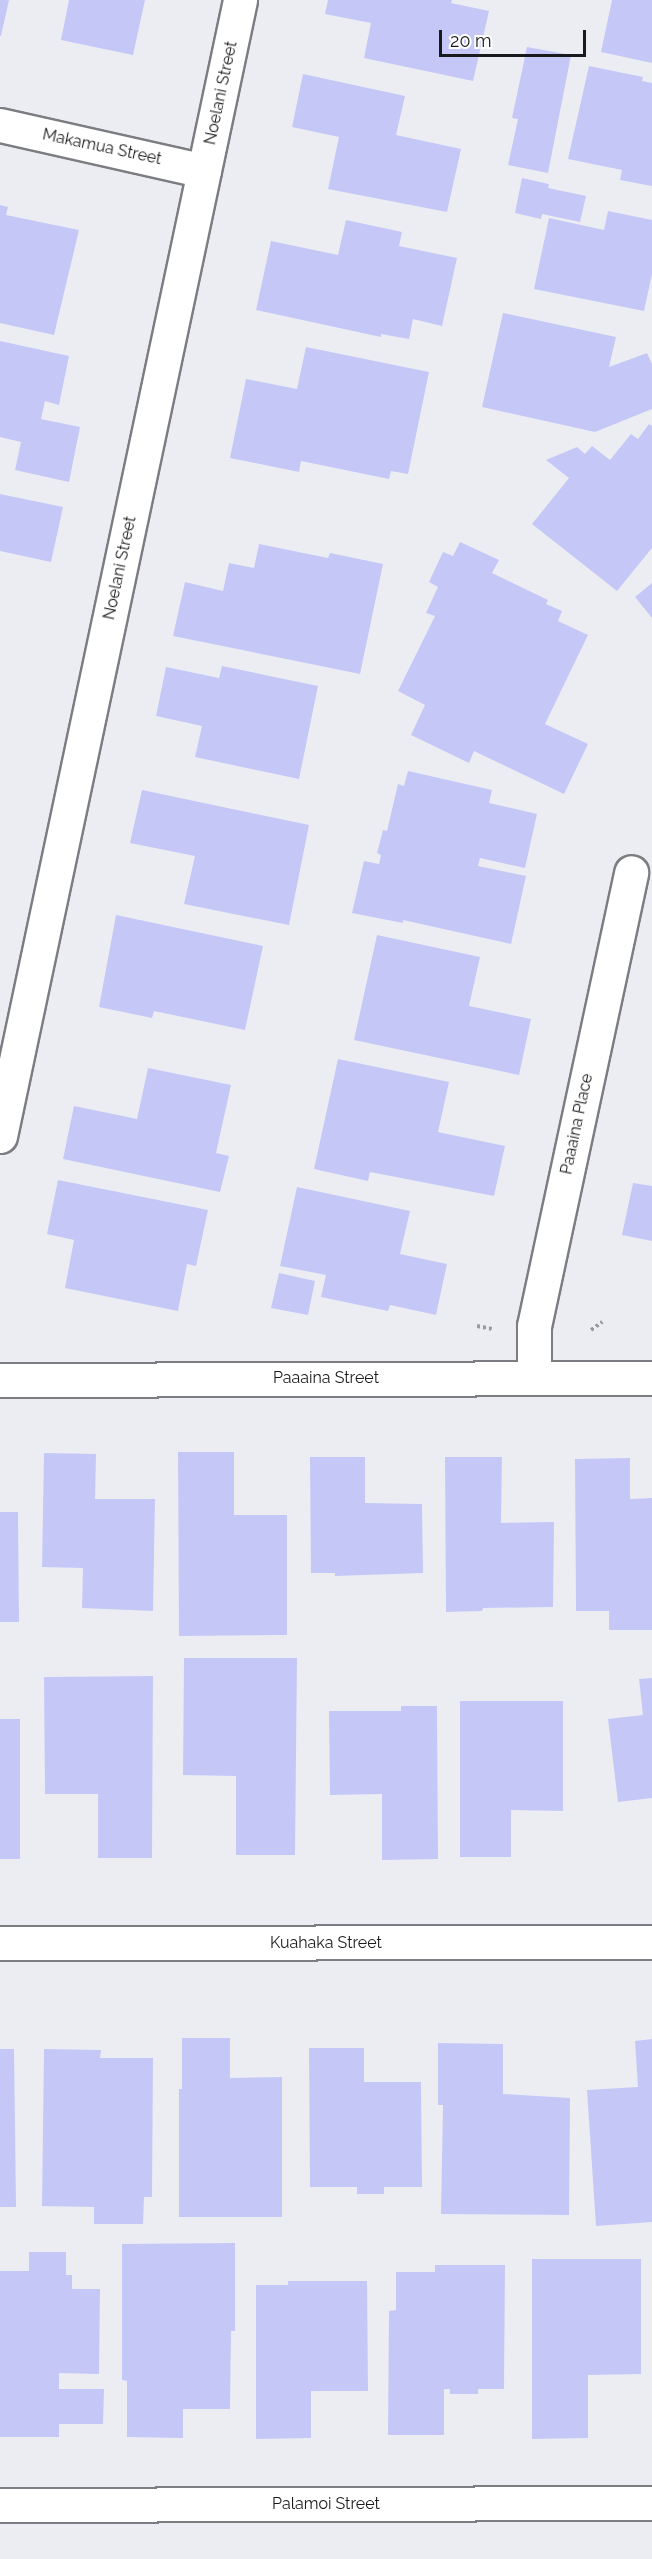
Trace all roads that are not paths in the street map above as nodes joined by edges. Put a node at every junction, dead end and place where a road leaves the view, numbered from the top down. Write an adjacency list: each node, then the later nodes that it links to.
1 (240, 0): 3 (street, Noelani Street)
2 (0, 125): 3 (street, Makamua Street)
3 (204, 171): 5 (street, Noelani Street)
4 (631, 872): 6 (street, Paaaina Place)
5 (0, 1136)
6 (534, 1378): 7 (street, Paaaina Street); 8 (street, Paaaina Street)
7 (652, 1378)
8 (0, 1380)
9 (652, 1942): 10 (street, Kuahaka Street)
10 (0, 1943)
11 (652, 2503): 12 (street, Palamoi Street)
12 (0, 2505)

